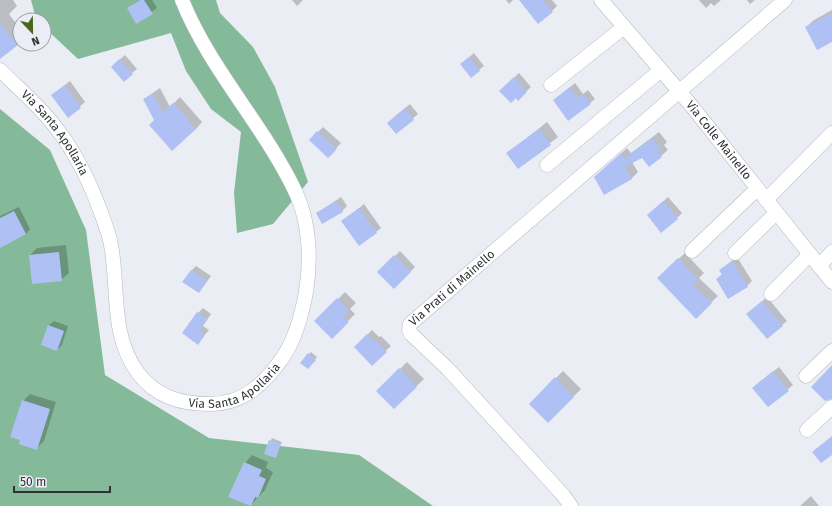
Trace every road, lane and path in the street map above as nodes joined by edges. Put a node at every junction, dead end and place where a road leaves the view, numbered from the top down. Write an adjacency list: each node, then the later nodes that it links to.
1 (182, 0): 5 (street, Via Santa Apollaria)
2 (601, 0): 4 (street, Via Colle Mainello)
3 (785, 0): 8 (street)
4 (624, 27): 6 (street, Via Colle Mainello); 7 (street)
5 (0, 70)
6 (661, 70): 8 (street, Via Colle Mainello); 10 (street)
7 (551, 86)
8 (678, 91): 11 (street, Via Colle Mainello); 25 (street, Via Prati di Mainello)
9 (832, 133): 12 (street)
10 (547, 165)
11 (757, 189): 12 (street, Via Colle Mainello); 14 (street)
12 (766, 200): 13 (street, Via Colle Mainello)
13 (776, 213): 16 (street); 17 (street, Via Colle Mainello)
14 (692, 251)
15 (832, 252): 18 (street)
16 (735, 253)
17 (810, 254): 18 (street, Via Colle Mainello); 20 (street)
18 (819, 266): 19 (street, Via Colle Mainello)
19 (832, 282)
20 (772, 294)
21 (832, 351): 22 (street)
22 (806, 376)
23 (832, 414): 24 (street)
24 (807, 430)
25 (571, 506)

